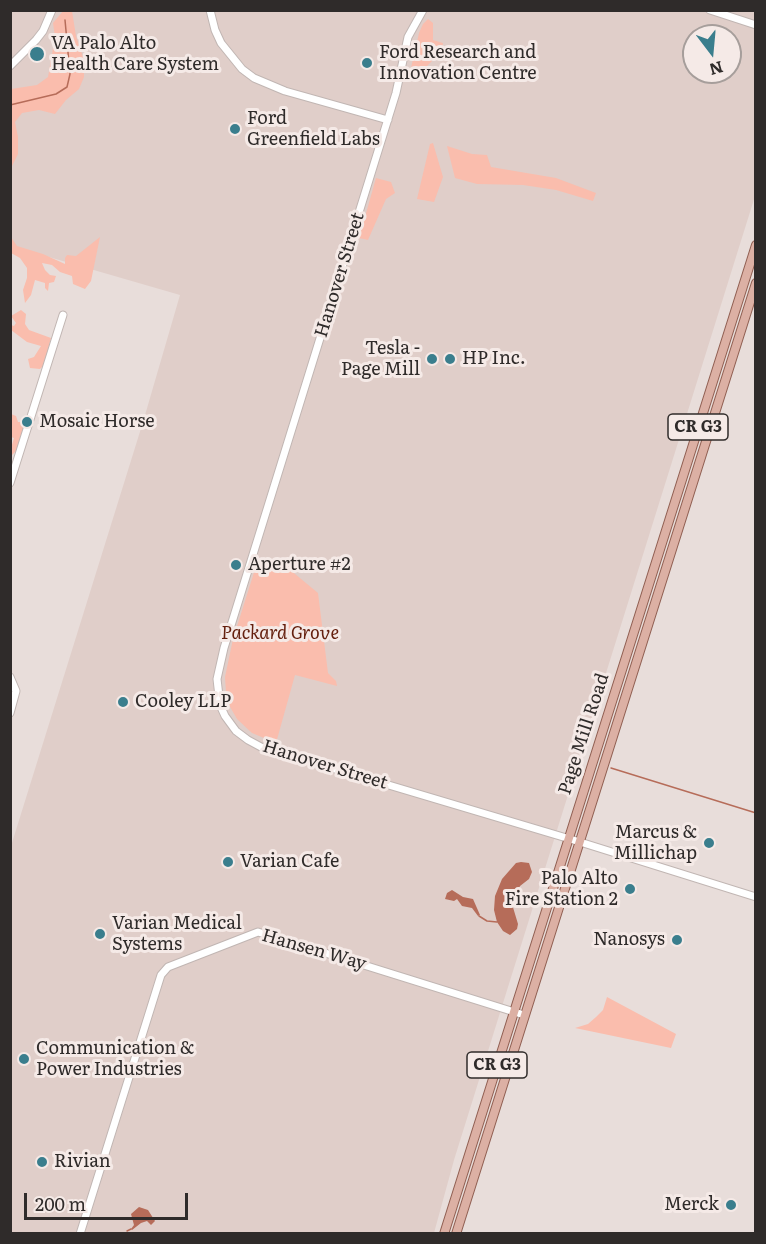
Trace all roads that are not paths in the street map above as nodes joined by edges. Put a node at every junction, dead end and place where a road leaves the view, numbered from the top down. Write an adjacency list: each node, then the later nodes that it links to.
1 (52, 10): 6 (street)
2 (210, 10): 7 (street)
3 (423, 10): 7 (street, Hanover Street)
4 (710, 10): 5 (street)
5 (756, 25)
6 (10, 66)
7 (388, 120): 18 (street, Hanover Street)
8 (756, 244): 10 (main road, Page Mill Road / CR G3)
9 (756, 283): 11 (main road, Page Mill Road / CR G3)
10 (738, 298): 11 (street); 14 (main road, Page Mill Road / CR G3)
11 (753, 303): 15 (main road, Page Mill Road / CR G3)
12 (63, 315): 13 (street)
13 (10, 483)
14 (658, 556): 15 (main road); 18 (main road, Page Mill Road / CR G3)
15 (665, 571): 19 (main road, Page Mill Road / CR G3)
16 (10, 677): 17 (street)
17 (10, 713)
18 (568, 838): 19 (street, Hanover Street); 21 (main road, Page Mill Road / CR G3)
19 (580, 842): 20 (street, Hanover Street); 22 (main road, Page Mill Road / CR G3)
20 (756, 897)
21 (514, 1012): 22 (street, Hansen Way); 23 (street, Hansen Way); 24 (main road, Page Mill Road / CR G3)
22 (524, 1015): 25 (main road, Page Mill Road / CR G3)
23 (80, 1233)
24 (444, 1233)
25 (456, 1233)

